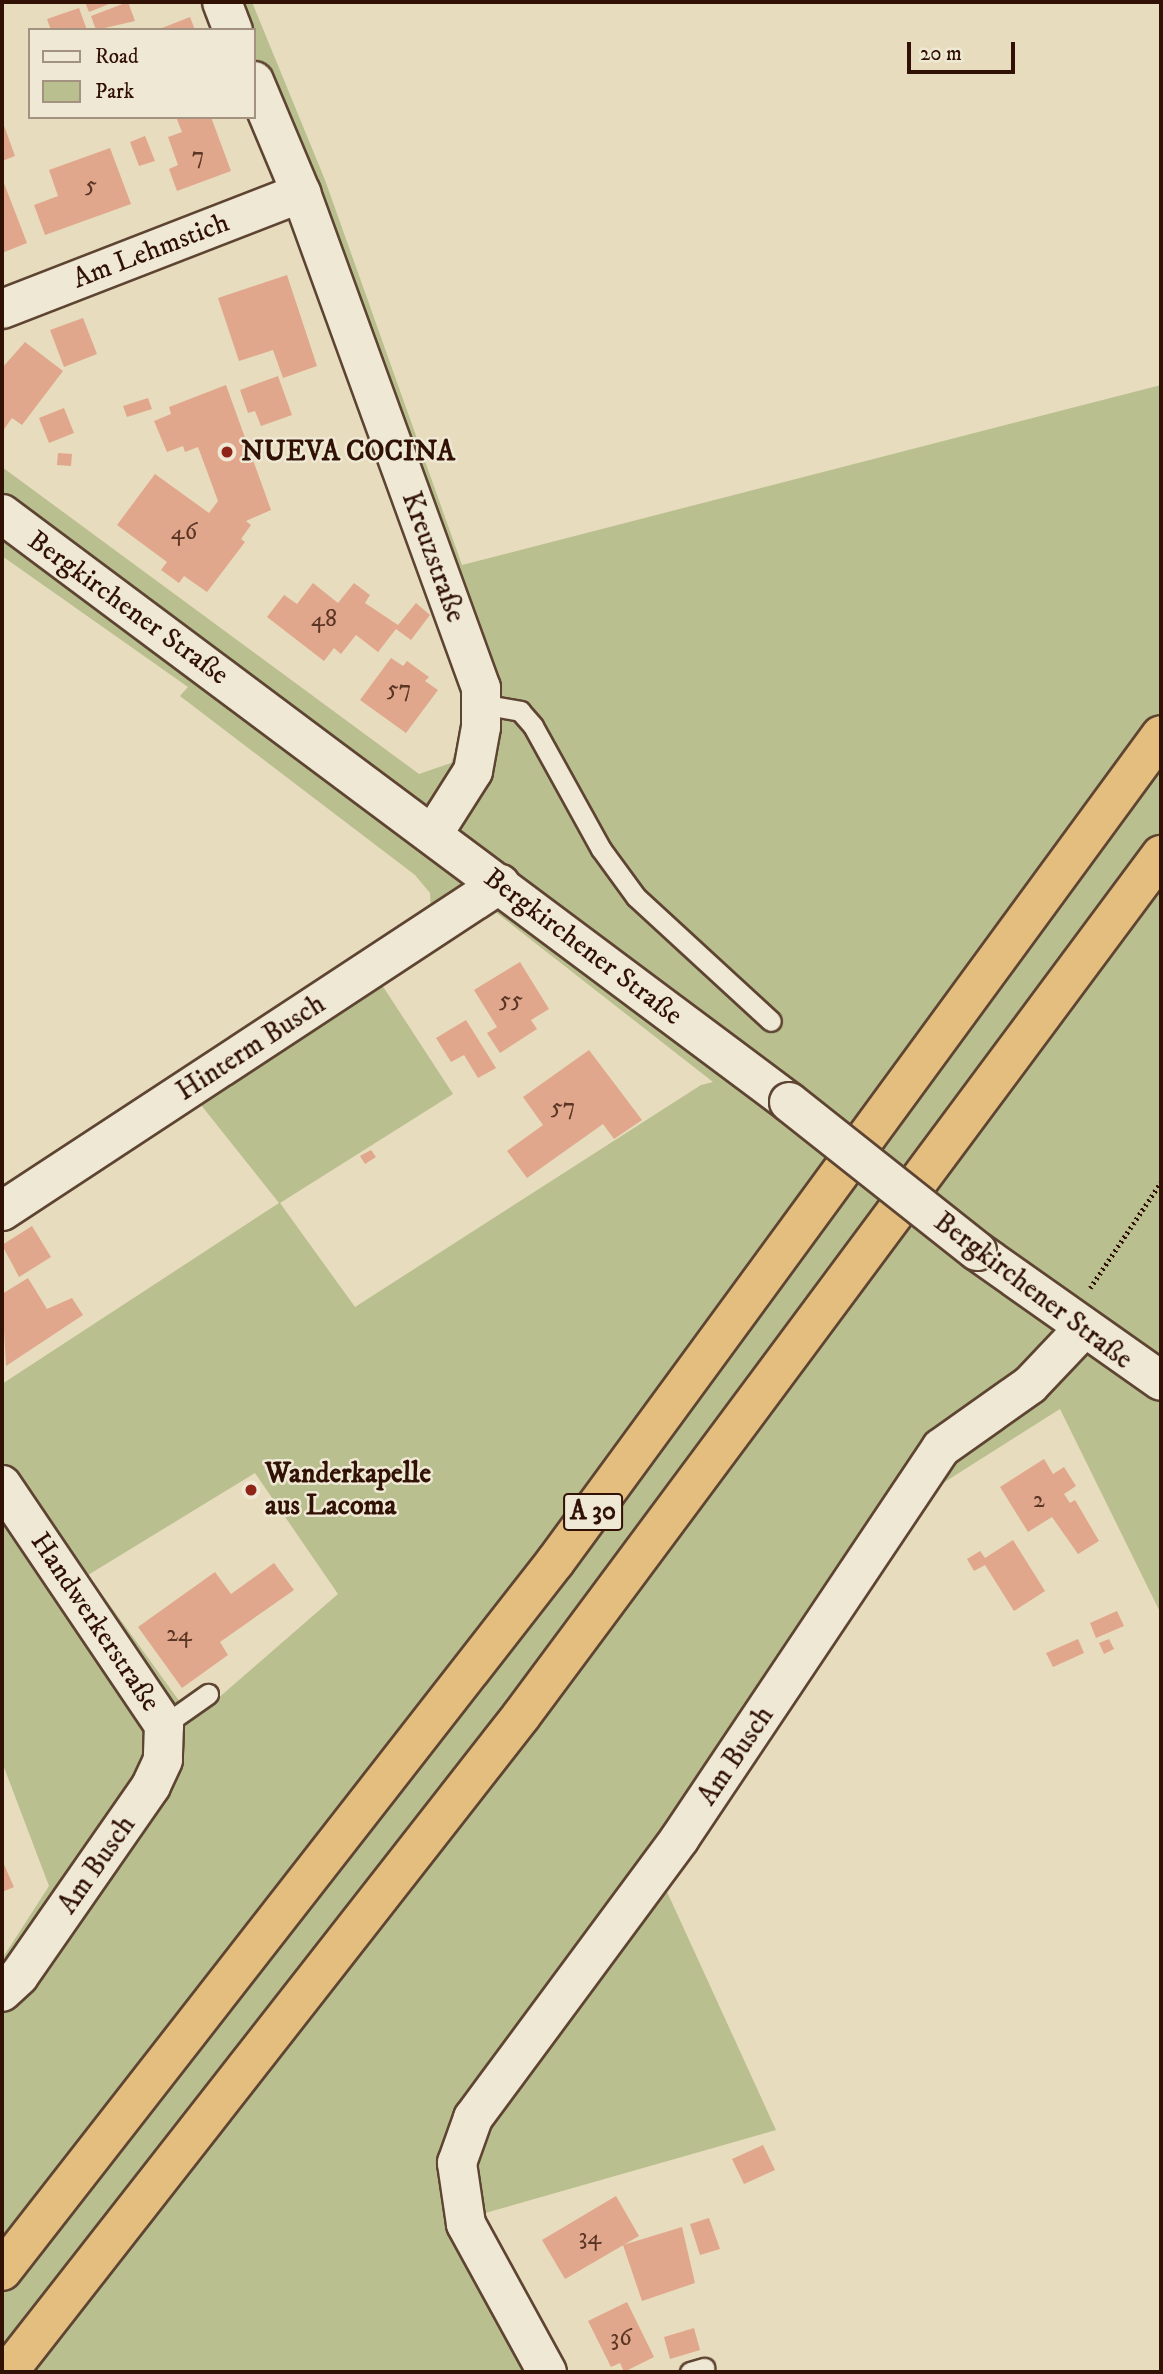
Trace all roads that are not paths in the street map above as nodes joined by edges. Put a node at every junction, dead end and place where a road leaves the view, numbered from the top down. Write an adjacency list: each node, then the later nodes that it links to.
1 (222, 2): 2 (street)
2 (232, 28)
3 (256, 86): 4 (street, Kreuzstraße)
4 (301, 193): 5 (street, Am Lehmstich); 7 (street, Kreuzstraße)
5 (2, 309)
6 (2, 514): 9 (street, Bergkirchener Straße)
7 (481, 704): 9 (street, Kreuzstraße); 12 (lane)
8 (1161, 735): 20 (highway, A 30)
9 (433, 834): 11 (street, Bergkirchener Straße)
10 (1161, 855): 21 (highway, A 30)
11 (500, 884): 13 (street, Hinterm Busch); 14 (street, Bergkirchener Straße, bridge)
12 (771, 1021)
13 (2, 1211)
14 (1078, 1323): 15 (street, Bergkirchener Straße); 22 (street, Am Busch)
15 (1161, 1381)
16 (2, 1485): 18 (street, Handwerkerstraße)
17 (208, 1694): 18 (lane)
18 (164, 1725): 19 (street, Am Busch)
19 (2, 1992)
20 (2, 2271)
21 (8, 2372)
22 (547, 2372)

